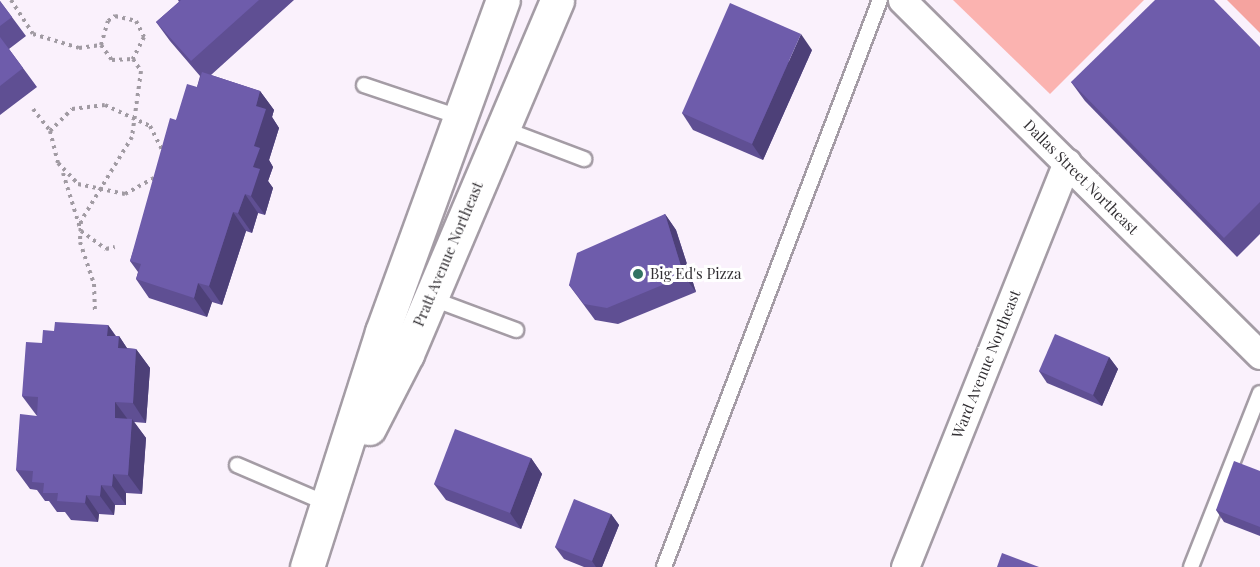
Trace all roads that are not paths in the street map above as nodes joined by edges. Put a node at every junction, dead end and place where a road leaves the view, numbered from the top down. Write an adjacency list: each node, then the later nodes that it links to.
1 (503, 0): 6 (main road, Pratt Avenue Northeast)
2 (557, 0): 7 (main road, Pratt Avenue Northeast)
3 (880, 0): 17 (lane)
4 (902, 0): 9 (street, Dallas Street Northeast)
5 (364, 85): 6 (lane)
6 (459, 117): 15 (main road, Pratt Avenue Northeast)
7 (501, 128): 8 (lane); 10 (main road, Pratt Avenue Northeast)
8 (584, 159)
9 (1066, 162): 12 (street, Dallas Street Northeast); 18 (street, Ward Avenue Northeast)
10 (430, 298): 11 (lane); 15 (main road, Pratt Avenue Northeast)
11 (516, 330)
12 (1260, 355)
13 (1260, 393): 19 (lane)
14 (237, 465): 15 (lane)
15 (330, 505): 16 (main road, Pratt Avenue Northeast)
16 (307, 567)
17 (664, 567)
18 (905, 567)
19 (1191, 567)

